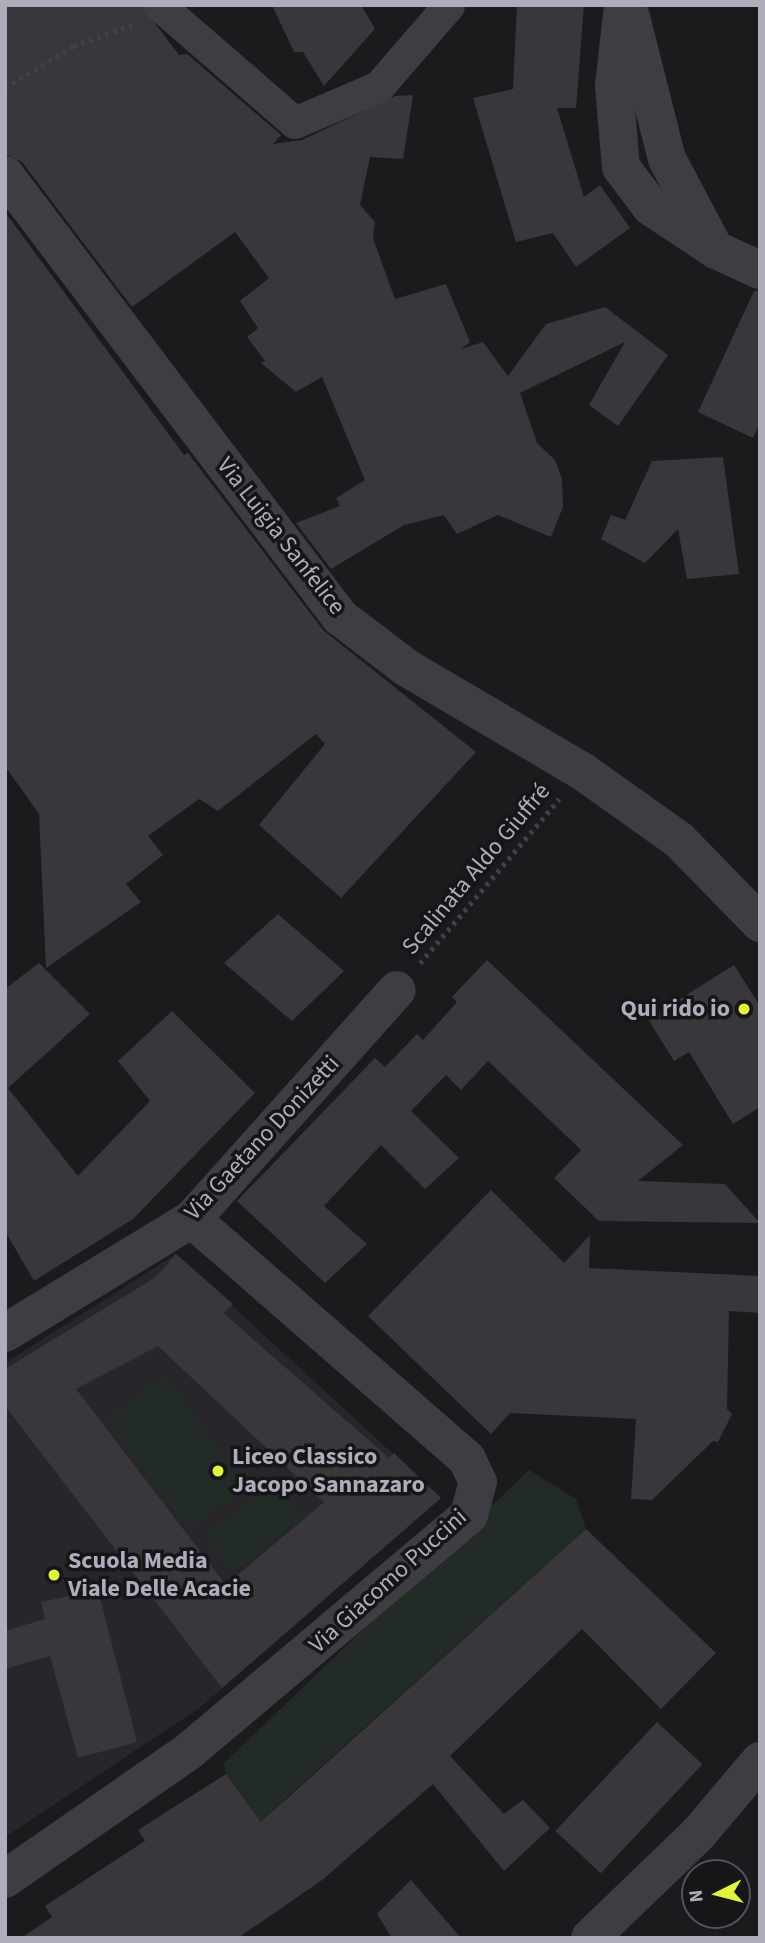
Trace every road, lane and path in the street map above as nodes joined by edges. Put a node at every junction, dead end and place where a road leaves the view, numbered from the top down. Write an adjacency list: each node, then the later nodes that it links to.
1 (626, 5): 6 (street)
2 (449, 6): 3 (street)
3 (159, 16): 4 (path)
4 (5, 88)
5 (5, 175): 7 (street, Via Luigia Sanfelice)
6 (760, 270)
7 (582, 771): 8 (street, Via Luigia Sanfelice); 9 (path, Scalinata Aldo Giuffré)
8 (760, 923)
9 (397, 990): 10 (street, Via Gaetano Donizetti)
10 (192, 1219): 11 (street, Via Gaetano Donizetti); 13 (street, Via Giacomo Puccini)
11 (5, 1333)
12 (760, 1760): 14 (street)
13 (5, 1879)
14 (590, 1938)

